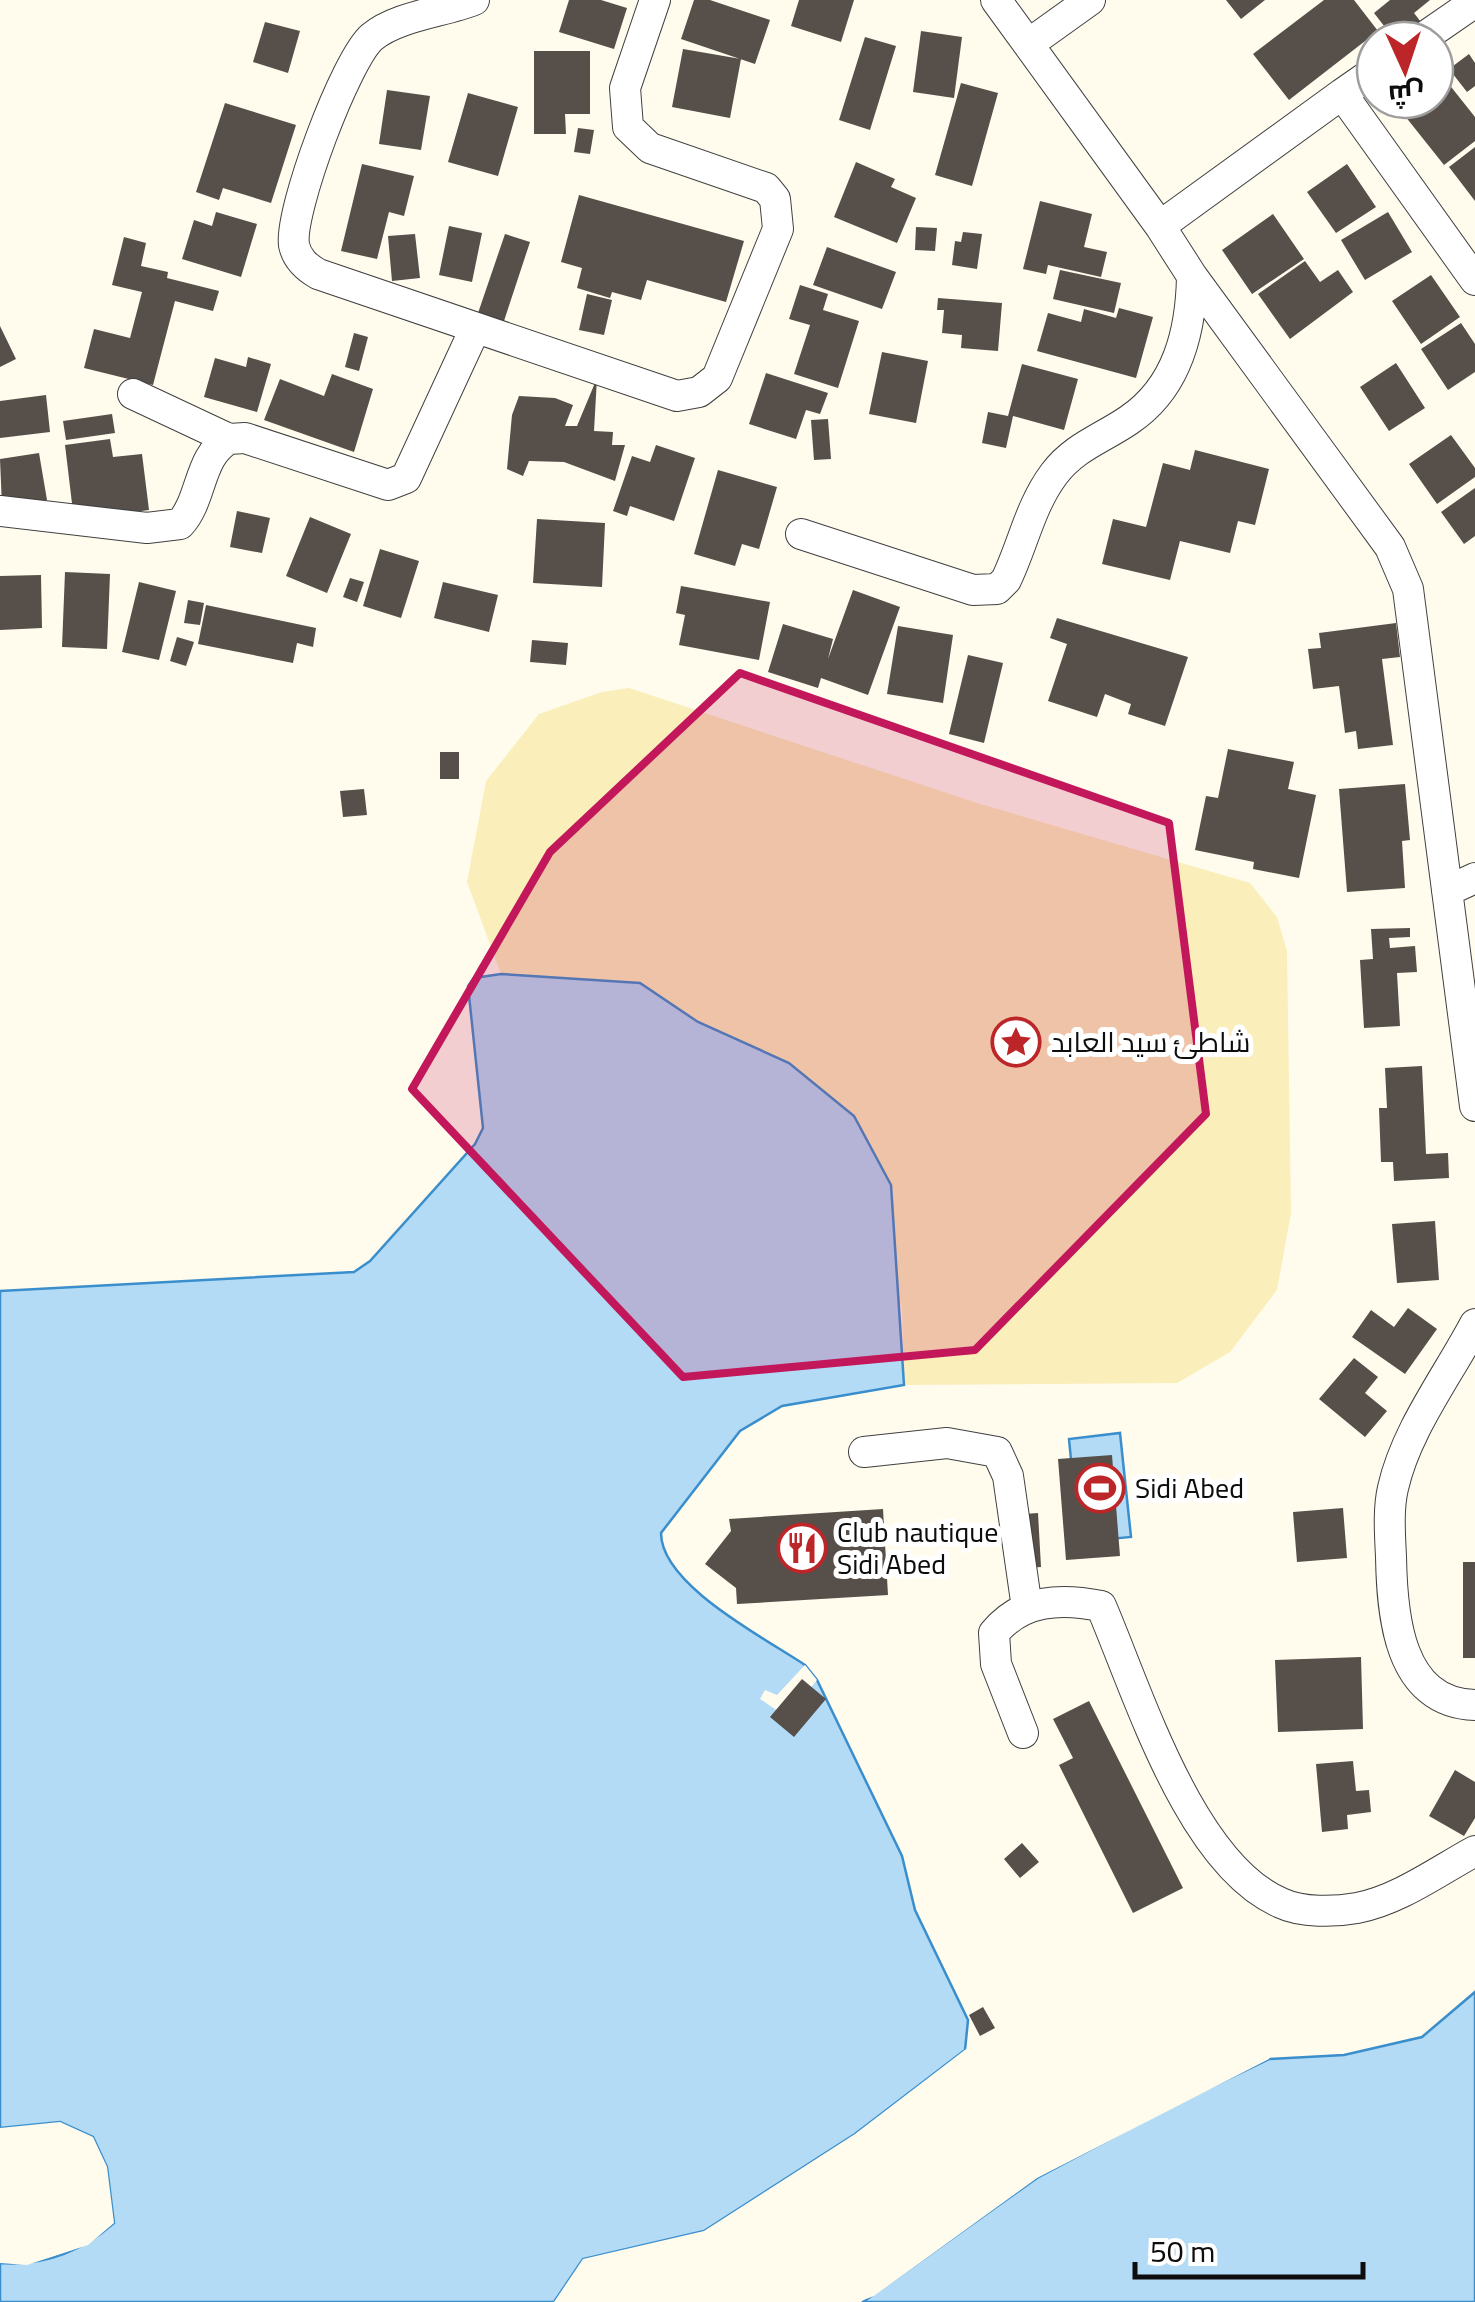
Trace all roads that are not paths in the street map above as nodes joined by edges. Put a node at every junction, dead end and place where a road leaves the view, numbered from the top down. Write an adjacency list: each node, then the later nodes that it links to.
1 (474, 0): 13 (street)
2 (654, 0): 13 (street)
3 (996, 0): 7 (street)
4 (1090, 0): 7 (street)
5 (1475, 2): 6 (street)
6 (1449, 20)
7 (1030, 43): 10 (street)
8 (1355, 85): 9 (street)
9 (1342, 94): 10 (street); 12 (street)
10 (1160, 226): 11 (street)
11 (1192, 276): 17 (street); 19 (street)
12 (1475, 280)
13 (474, 331): 15 (street)
14 (134, 394): 15 (street)
15 (228, 439): 16 (street)
16 (0, 512)
17 (801, 534)
18 (1475, 878): 19 (street)
19 (1447, 891): 20 (street)
20 (1475, 1106)
21 (1475, 1324): 24 (street)
22 (864, 1452): 23 (street)
23 (1027, 1608): 25 (street); 26 (street)
24 (1475, 1704)
25 (1023, 1733)
26 (1475, 1851)

